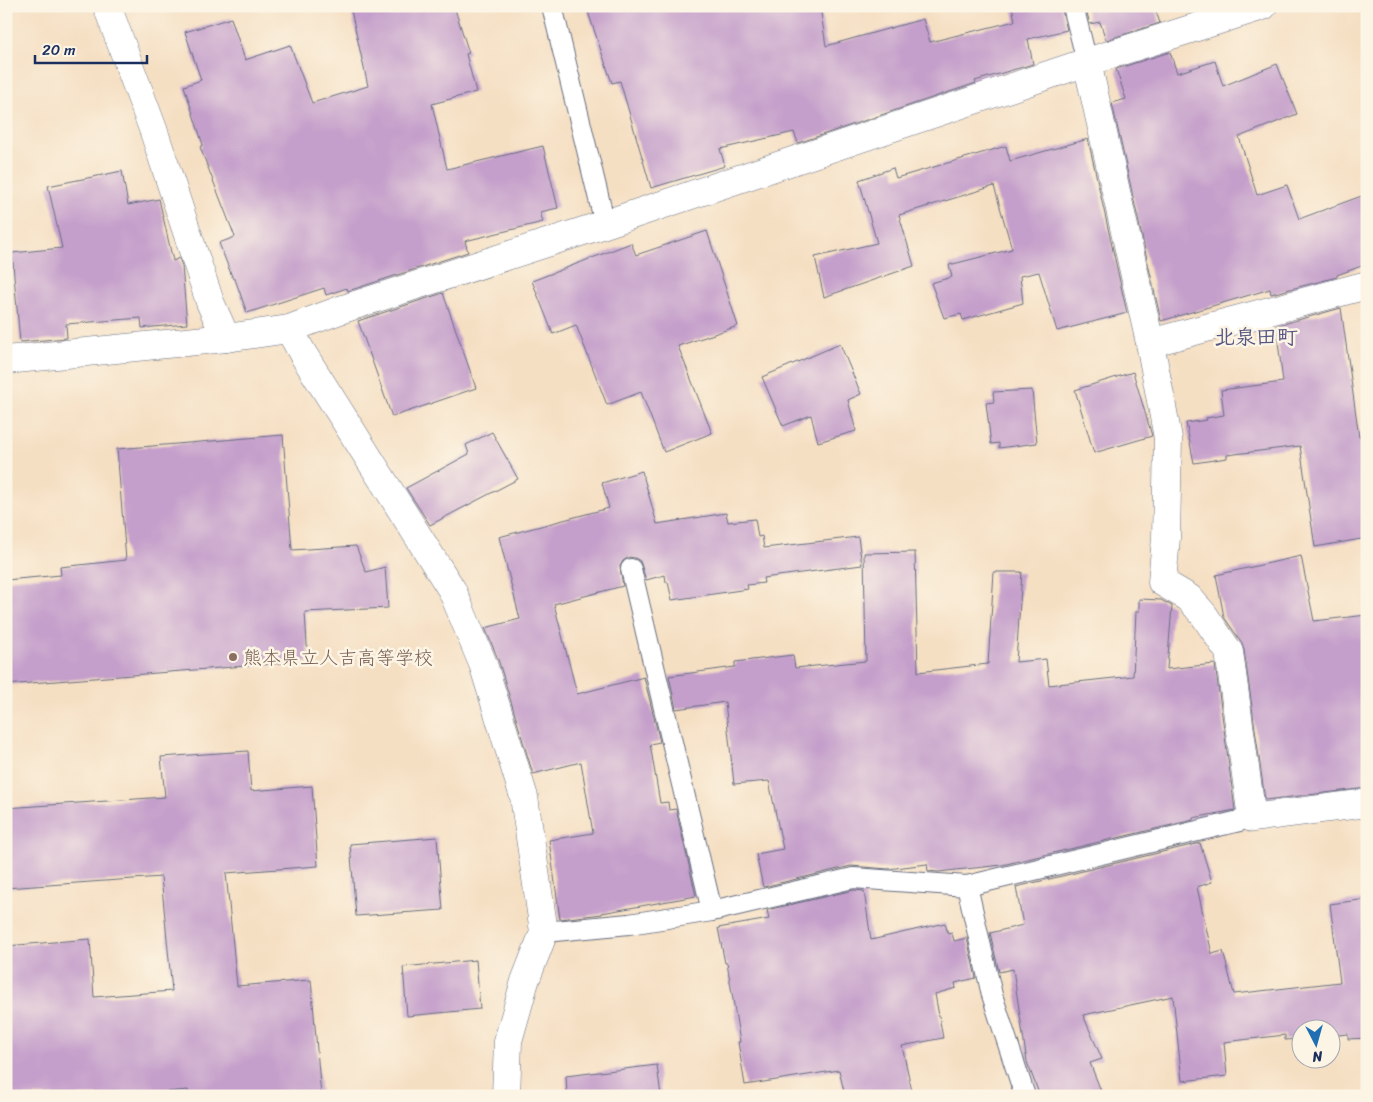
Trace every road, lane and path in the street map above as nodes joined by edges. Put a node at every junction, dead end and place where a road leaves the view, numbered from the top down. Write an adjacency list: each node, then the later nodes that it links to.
1 (107, 6): 9 (street)
2 (552, 6): 6 (lane)
3 (1073, 6): 5 (lane)
4 (1263, 6): 5 (street)
5 (1087, 62): 6 (street); 10 (street)
6 (605, 224): 8 (street)
7 (1367, 285): 10 (street)
8 (289, 330): 9 (street); 17 (street)
9 (226, 338): 11 (street)
10 (1150, 343): 14 (street)
11 (6, 360)
12 (631, 569): 16 (lane)
13 (1367, 803): 14 (street)
14 (1252, 818): 15 (lane)
15 (966, 886): 16 (lane); 19 (lane)
16 (712, 911): 17 (lane)
17 (544, 932): 18 (street)
18 (506, 1096)
19 (1025, 1096)

